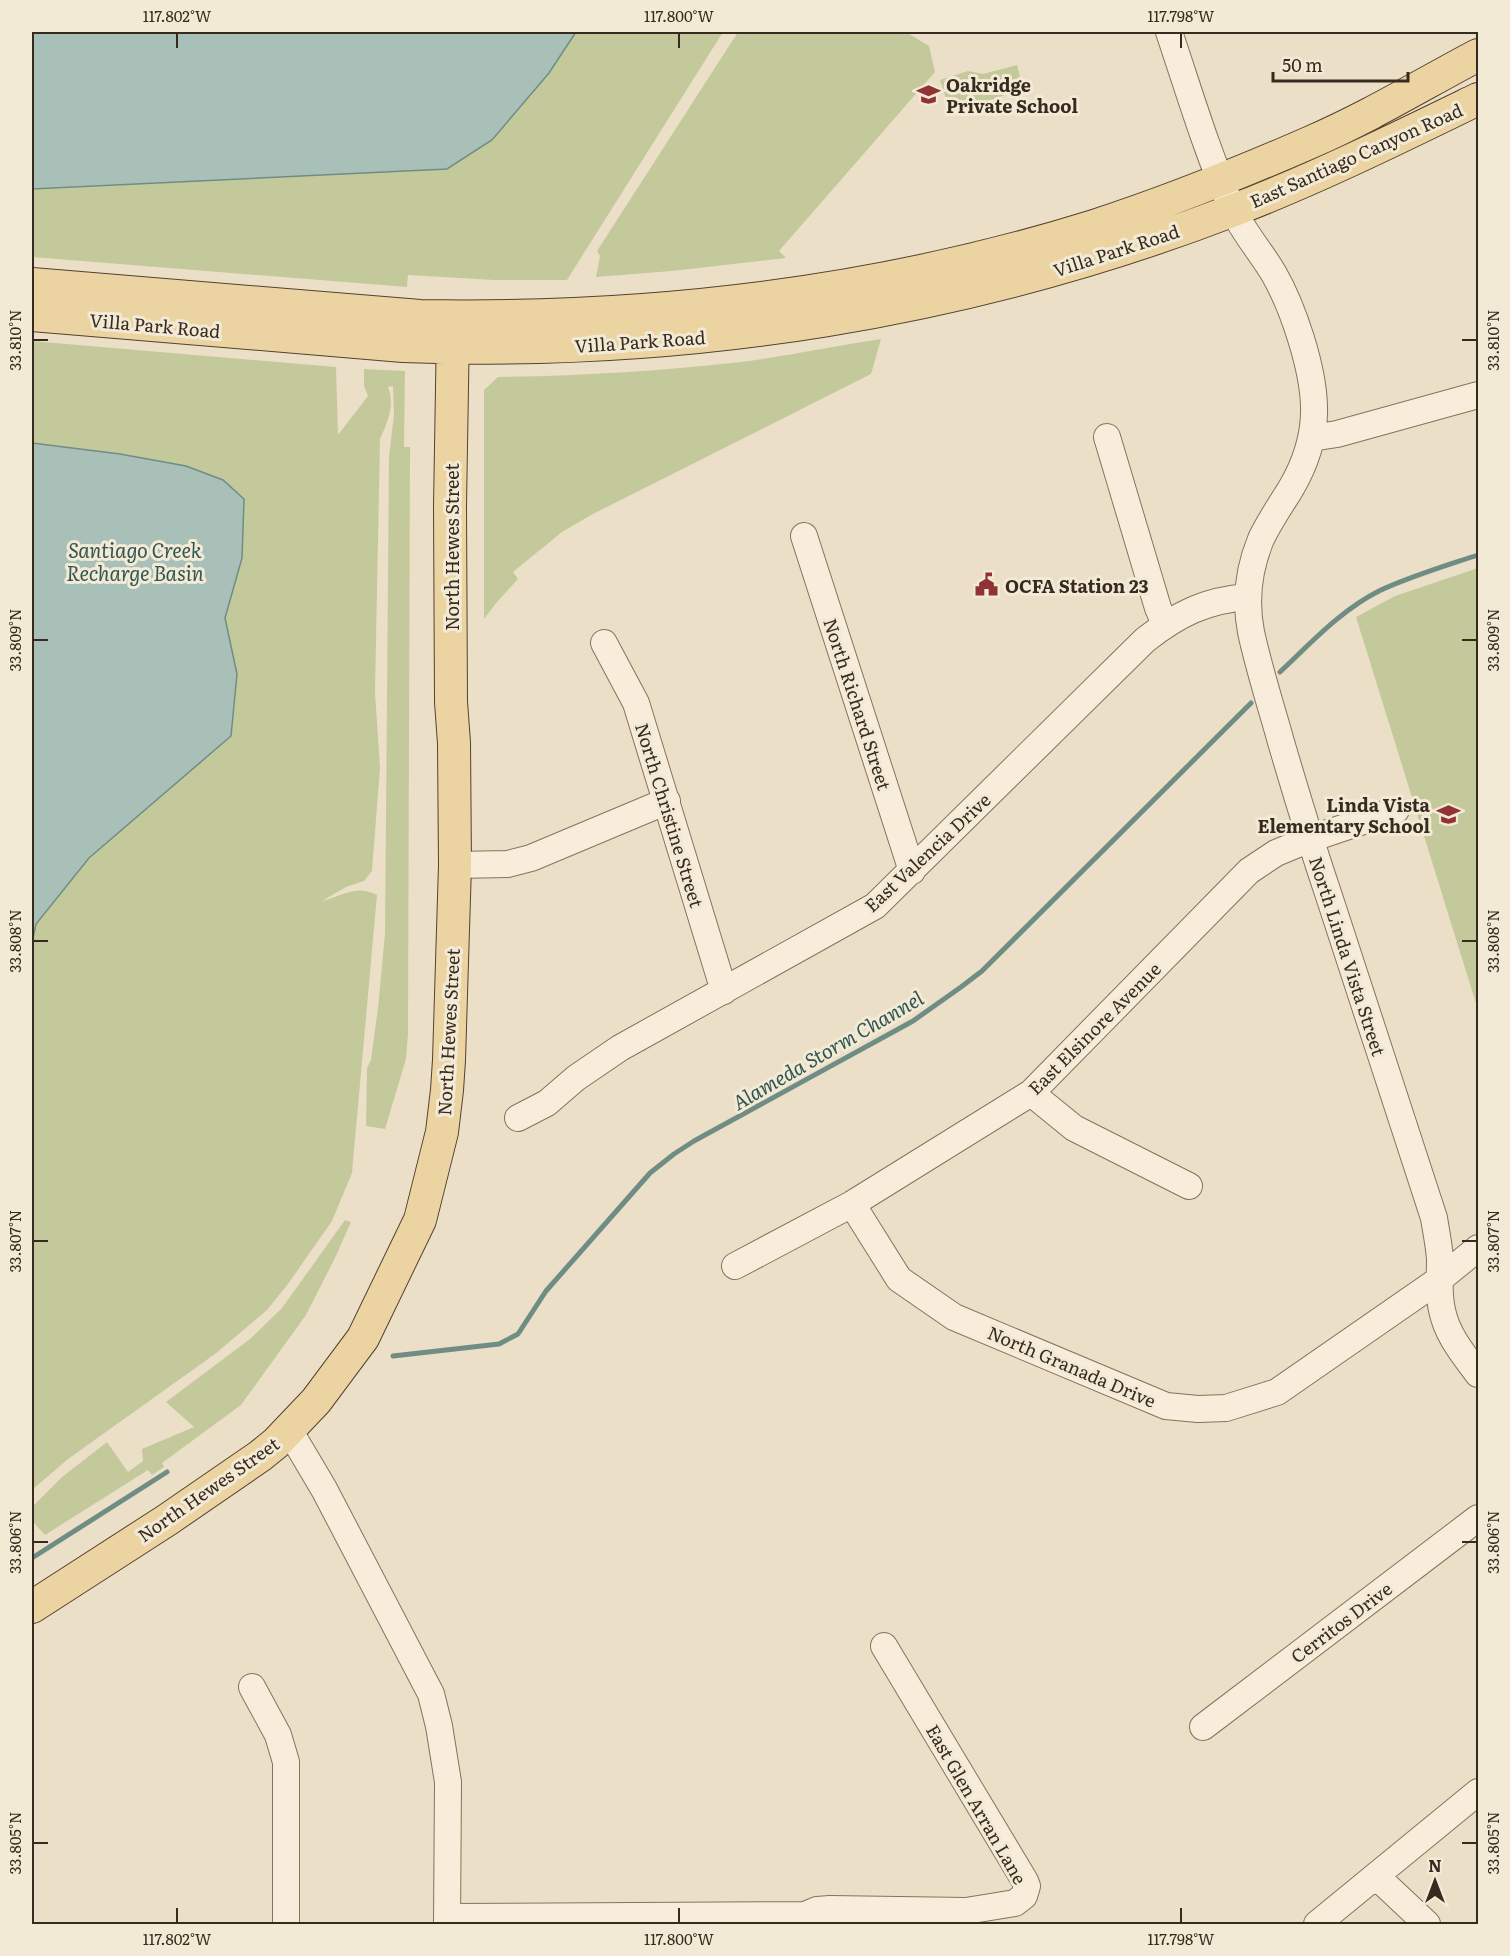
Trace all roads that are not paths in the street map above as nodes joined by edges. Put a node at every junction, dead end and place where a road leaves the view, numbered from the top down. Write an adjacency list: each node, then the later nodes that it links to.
1 (1168, 32): 4 (street, North Linda Vista Street)
2 (1479, 55): 4 (main road, East Santiago Canyon Road)
3 (1479, 99): 5 (main road, East Santiago Canyon Road)
4 (1221, 180): 5 (street, North Linda Vista Street); 8 (main road, Villa Park Road)
5 (1233, 210): 9 (main road, Villa Park Road); 12 (street, North Linda Vista Street)
6 (32, 284): 8 (main road, Villa Park Road)
7 (32, 315): 9 (main road, Villa Park Road)
8 (453, 316): 9 (main road, North Hewes Street)
9 (452, 347): 20 (main road, North Hewes Street)
10 (1479, 395): 12 (street)
11 (1107, 437): 15 (street)
12 (1311, 438): 14 (street, North Linda Vista Street)
13 (804, 536): 21 (street, North Richard Street)
14 (1248, 597): 15 (street, East Valencia Drive); 19 (street, North Linda Vista Street)
15 (1165, 624): 21 (street, East Valencia Drive)
16 (604, 643): 17 (street, North Christine Street)
17 (667, 801): 20 (street); 22 (street, North Christine Street)
18 (1396, 810): 19 (street, East Elsinore Avenue)
19 (1310, 839): 23 (street, East Elsinore Avenue); 29 (street, North Linda Vista Street)
20 (455, 865): 31 (main road, North Hewes Street)
21 (912, 871): 22 (street, East Valencia Drive)
22 (724, 991): 24 (street, East Valencia Drive)
23 (1030, 1093): 25 (street); 26 (street, East Elsinore Avenue)
24 (518, 1118)
25 (1189, 1186)
26 (852, 1204): 28 (street, East Elsinore Avenue); 29 (street, North Granada Drive)
27 (1479, 1248): 29 (street, North Granada Drive)
28 (735, 1266)
29 (1440, 1279): 30 (street, North Linda Vista Street)
30 (1479, 1374)
31 (290, 1430): 33 (main road, North Hewes Street); 40 (street)
32 (1479, 1518): 36 (street, Cerritos Drive)
33 (32, 1606)
34 (884, 1646): 39 (street, East Glen Arran Lane)
35 (252, 1687): 41 (street)
36 (1203, 1727)
37 (1479, 1792): 38 (street)
38 (1377, 1877): 43 (street); 44 (street)
39 (805, 1915): 40 (street, East Glen Arran Lane); 42 (street)
40 (447, 1921)
41 (286, 1924)
42 (836, 1924)
43 (1317, 1924)
44 (1427, 1924)

